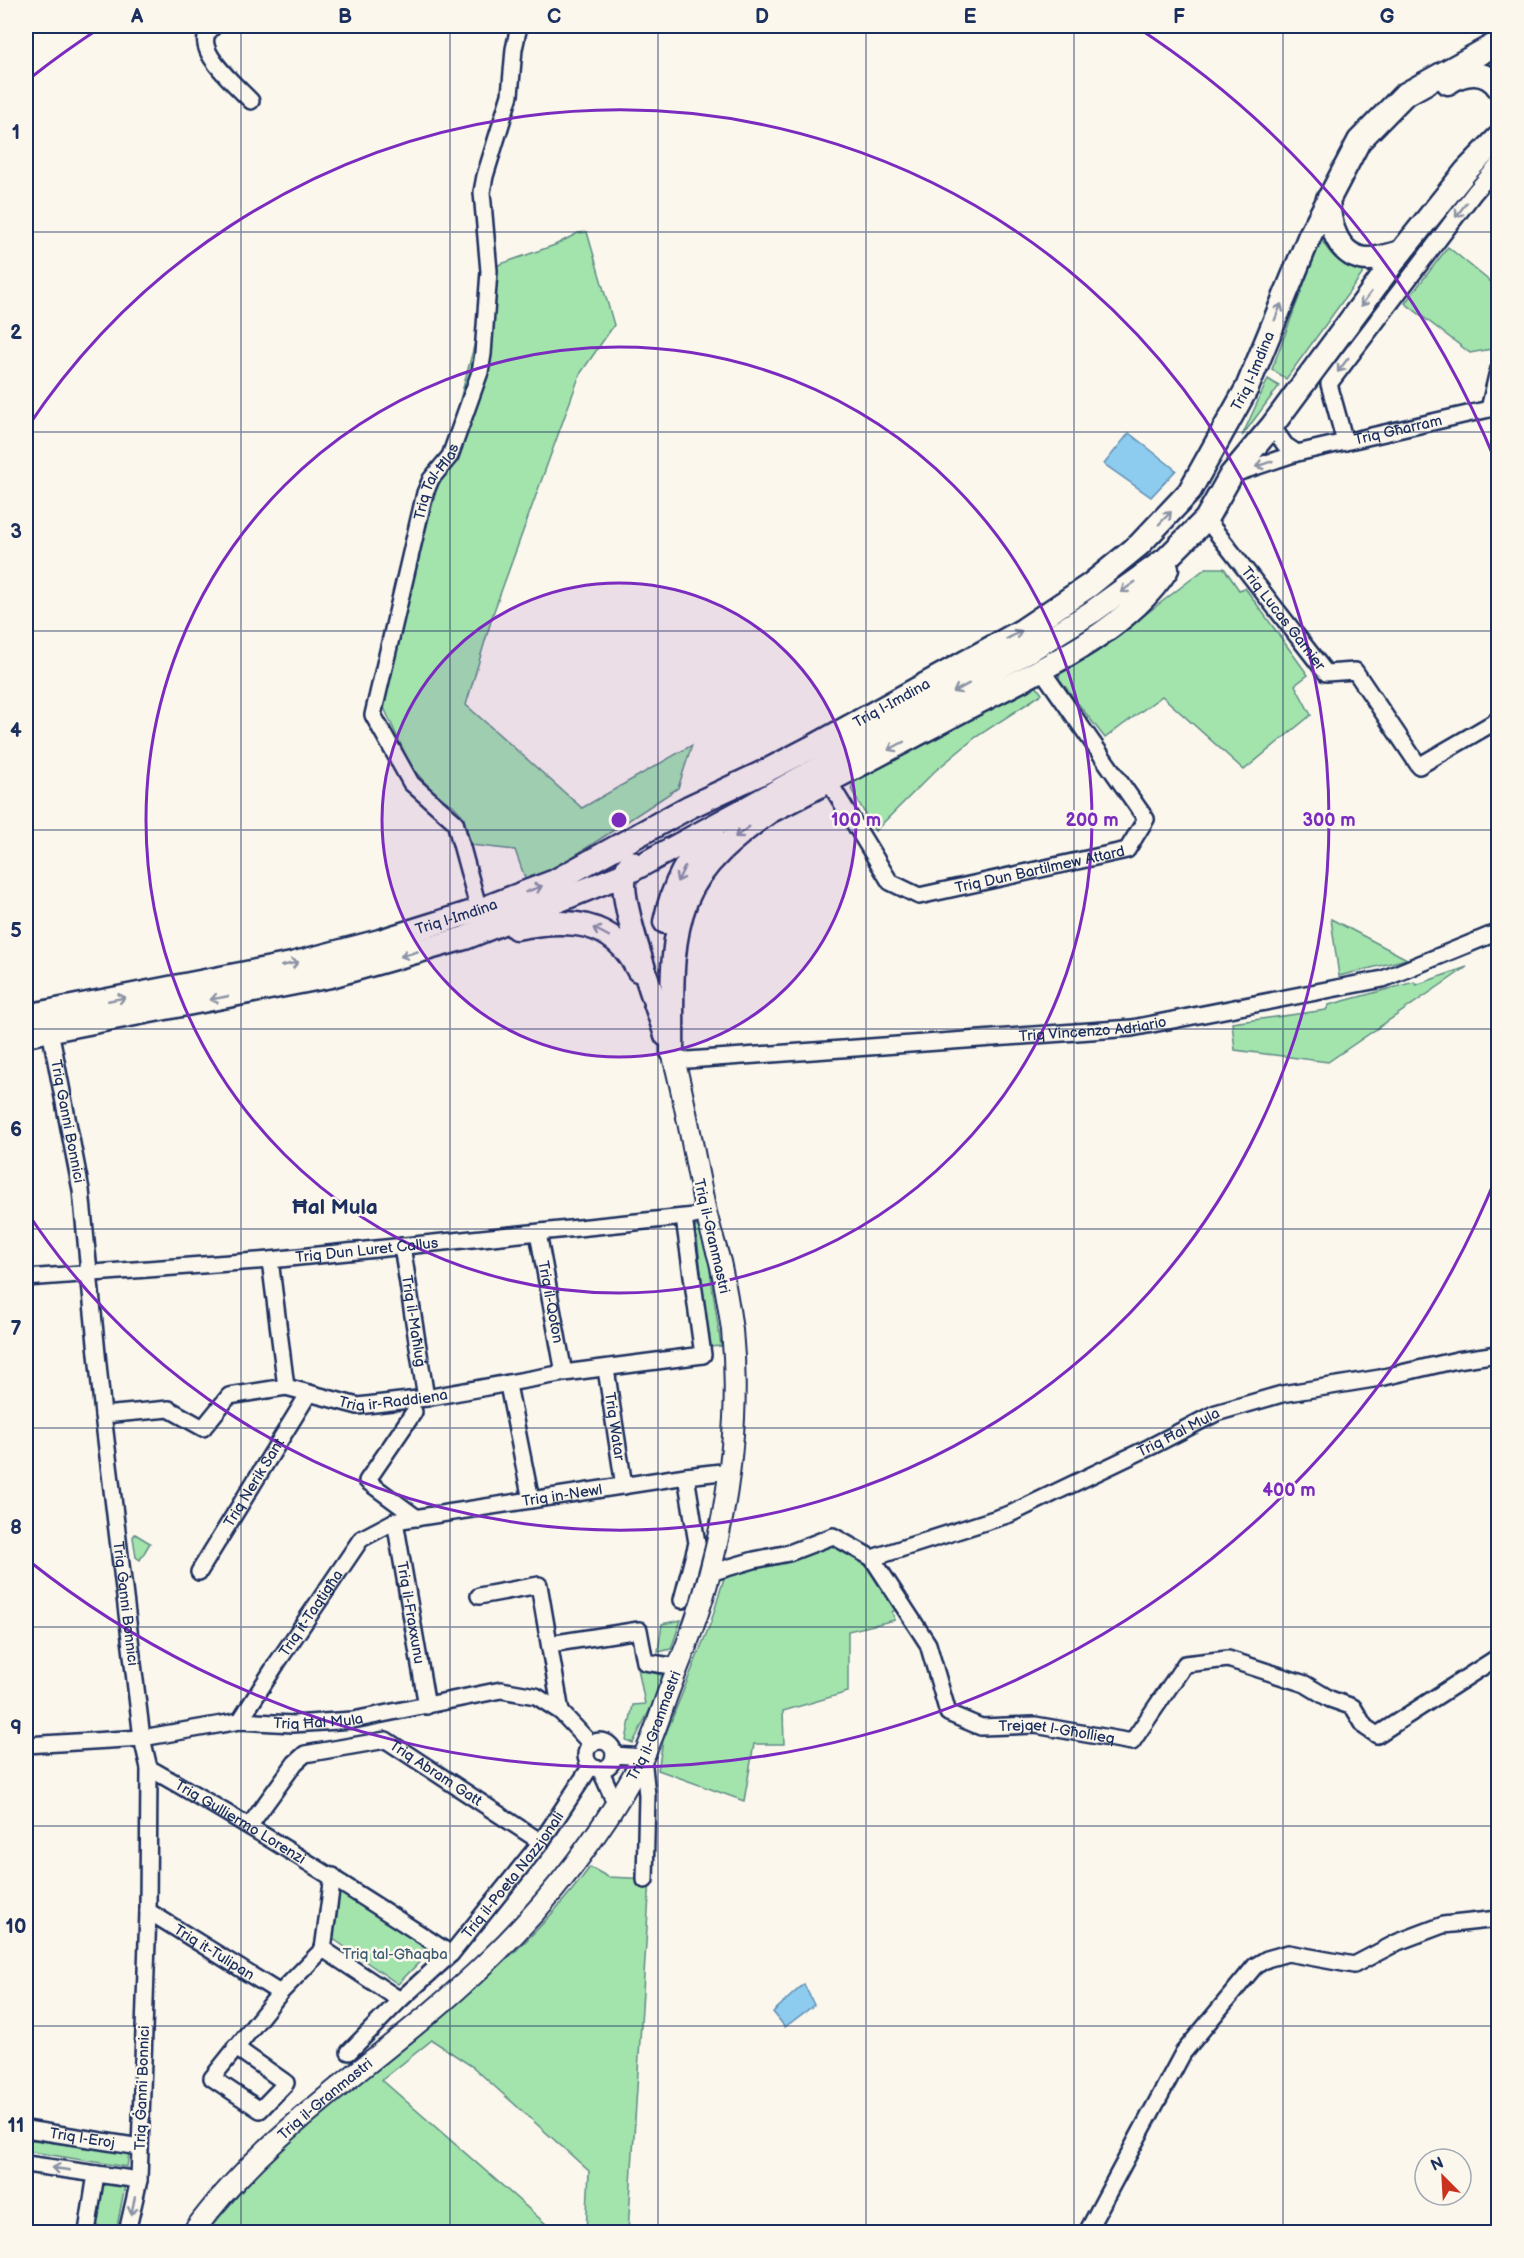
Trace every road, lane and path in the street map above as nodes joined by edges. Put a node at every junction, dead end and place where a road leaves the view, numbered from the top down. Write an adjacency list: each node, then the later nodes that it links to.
1 (214, 26): 5 (street)
2 (519, 26): 27 (street, Triq Tal-Ħlas)
3 (1498, 43): 10 (highway, Triq l-Imdina)
4 (1498, 87): 10 (highway)
5 (251, 101)
6 (1498, 118): 9 (highway)
7 (1498, 138): 9 (highway, Triq l-Imdina)
8 (1498, 165): 16 (street, one-way to 16)
9 (1466, 171): 12 (highway, Triq l-Imdina)
10 (1340, 176): 11 (highway, Triq l-Imdina)
11 (1328, 199): 12 (highway); 23 (highway, Triq l-Imdina, one-way to 11)
12 (1401, 252): 15 (highway, Triq l-Imdina, one-way to 15)
13 (1498, 371): 14 (street)
14 (1494, 408): 16 (street, Triq Għarram)
15 (1272, 426): 17 (street); 18 (highway, Triq l-Imdina)
16 (1345, 442): 17 (street, Triq Għarram)
17 (1297, 453): 18 (street, Triq Għarram, one-way to 18)
18 (1231, 475): 19 (highway, Triq l-Imdina)
19 (1206, 519): 20 (highway, Triq l-Imdina); 22 (street, Triq Lucas Garnier)
20 (1189, 536): 21 (highway); 25 (highway, Triq l-Imdina, one-way to 25)
21 (1041, 669): 24 (highway, one-way to 24); 24 (street, Triq Dun Bartilmew Attard)
22 (1498, 720)
23 (816, 745): 26 (highway); 27 (highway, Triq l-Imdina, one-way to 23)
24 (829, 782): 33 (highway, one-way to 33)
25 (734, 815): 26 (highway, Triq l-Imdina); 33 (highway, one-way to 33)
26 (624, 877): 29 (highway, Triq l-Imdina); 33 (highway)
27 (479, 910): 30 (highway, Triq l-Imdina, one-way to 27)
28 (1498, 932): 33 (street, Triq Vincenzo Adriario)
29 (465, 938): 31 (highway, Triq l-Imdina, one-way to 31); 33 (highway, one-way to 29)
30 (26, 1016)
31 (50, 1030): 32 (highway, Triq l-Imdina); 39 (street, Triq Ġanni Bonnici)
32 (26, 1035)
33 (673, 1056): 34 (main road, Triq il-Granmastri)
34 (706, 1214): 35 (street, Triq Dun Luret Callus); 50 (main road, Triq il-Granmastri)
35 (684, 1218): 36 (street, Triq Dun Luret Callus); 42 (street, Triq ir-Raddiena)
36 (538, 1233): 37 (street, Triq Dun Luret Callus); 43 (street, Triq il-Qoton)
37 (402, 1246): 38 (street, Triq Dun Luret Callus); 47 (street, Triq il-Maħluġ)
38 (270, 1260): 39 (street, Triq Dun Luret Callus); 45 (street)
39 (90, 1274): 40 (street, Triq Dun Luret Callus); 49 (street, Triq Ġanni Bonnici)
40 (26, 1278)
41 (1498, 1354): 56 (street, Triq Ħal Mula)
42 (606, 1369): 43 (street, Triq ir-Raddiena); 52 (street, Triq Watar)
43 (564, 1373): 44 (street, Triq ir-Raddiena)
44 (508, 1384): 47 (street, Triq ir-Raddiena); 53 (street)
45 (286, 1387): 46 (street, Triq ir-Raddiena); 49 (street, Triq ir-Raddiena)
46 (309, 1393): 47 (street, Triq ir-Raddiena); 57 (street, Triq Nerik Sant)
47 (426, 1398)
48 (414, 1412): 54 (street)
49 (103, 1415): 67 (street, Triq Ġanni Bonnici)
50 (729, 1471): 51 (street, Triq in-Newl); 58 (main road, Triq il-Granmastri)
51 (686, 1476): 52 (street, Triq in-Newl); 60 (street)
52 (624, 1486): 53 (street, Triq in-Newl)
53 (531, 1500): 54 (street, Triq in-Newl)
54 (417, 1518): 55 (street, Triq in-Newl)
55 (395, 1521): 64 (street, Triq il-Fraxxunu); 66 (street, Triq it-Taqtigħa)
56 (872, 1558): 58 (street, Trejqet l-Għollieq); 62 (street, Trejqet l-Għollieq)
57 (199, 1572)
58 (710, 1573): 63 (main road, Triq il-Granmastri)
59 (479, 1596): 61 (street)
60 (682, 1600)
61 (550, 1644): 63 (street); 65 (street)
62 (1498, 1657)
63 (678, 1667): 71 (main road, Triq il-Granmastri)
64 (427, 1706): 65 (street, Triq Ħal Mula); 66 (street, Triq Ħal Mula)
65 (561, 1712): 68 (street, Triq Ħal Mula)
66 (240, 1721): 67 (street, Triq Ħal Mula)
67 (142, 1738): 69 (street, Triq Ħal Mula); 73 (street, Triq Ġanni Bonnici)
68 (591, 1744): 70 (street); 72 (street)
69 (26, 1745)
70 (614, 1755): 71 (street); 72 (street)
71 (643, 1757): 74 (main road, Triq il-Granmastri); 78 (street)
72 (596, 1767): 74 (street); 76 (street, Triq il-Poeta Nazzjonali)
73 (149, 1768): 75 (street, Triq Gulliermo Lorenzi); 79 (street, Triq Ġanni Bonnici)
74 (615, 1805): 94 (main road, Triq il-Granmastri)
75 (250, 1825): 76 (street, Triq Abram Gatt); 77 (street, Triq Gulliermo Lorenzi)
76 (541, 1842): 82 (street, Triq il-Poeta Nazzjonali)
77 (333, 1876): 81 (street); 82 (street, Triq Gulliermo Lorenzi)
78 (645, 1880)
79 (148, 1911): 83 (street, Triq it-Tulipan); 88 (street, Triq Ġanni Bonnici)
80 (1498, 1919): 95 (street)
81 (323, 1949): 83 (street); 84 (street)
82 (451, 1954): 84 (street, Triq il-Poeta Nazzjonali)
83 (280, 1993): 85 (street)
84 (400, 2000): 86 (street, Triq il-Poeta Nazzjonali)
85 (235, 2047): 85 (street)
86 (349, 2052)
87 (26, 2129): 88 (street, Triq l-Eroj)
88 (140, 2147): 91 (street, Triq Ġanni Bonnici)
89 (26, 2164): 90 (street, one-way to 89)
90 (96, 2174): 91 (street); 92 (street)
91 (138, 2180): 93 (street, Triq Ġanni Bonnici, one-way to 93)
92 (87, 2232)
93 (127, 2232)
94 (193, 2232)
95 (1087, 2232)

